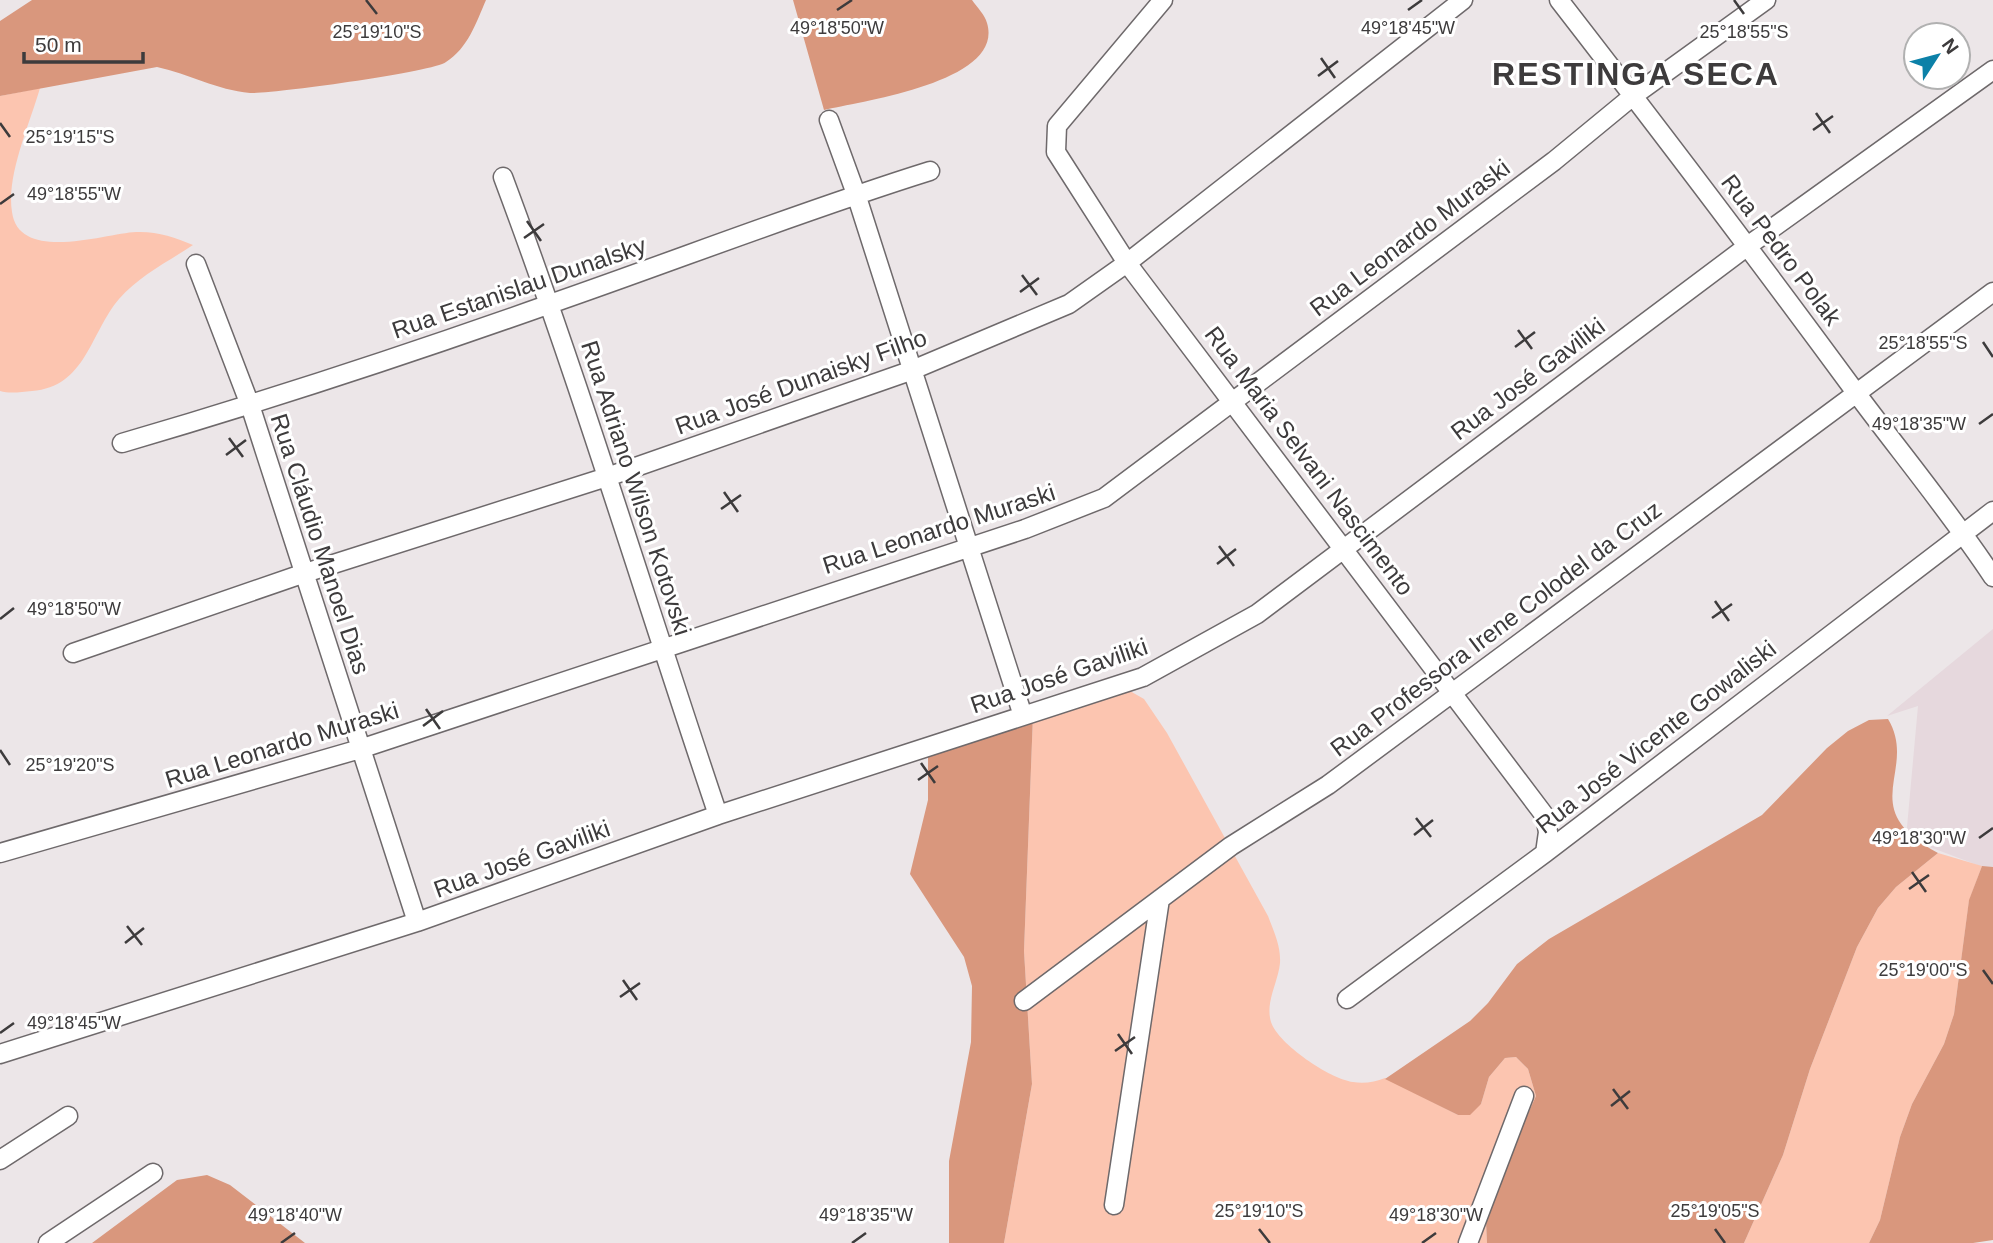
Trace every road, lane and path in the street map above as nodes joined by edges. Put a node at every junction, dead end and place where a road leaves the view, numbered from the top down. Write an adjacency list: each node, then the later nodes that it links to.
1 (1163, 0): 12 (street, Rua Maria Selvani Nascimento)
2 (1463, 0): 12 (street, Rua José Dunaisky Filho)
3 (1559, 0): 6 (street, Rua Pedro Polak)
4 (1766, 0): 6 (street, Rua Leonardo Muraski)
5 (1993, 70): 11 (street, Rua José Gaviliki)
6 (1633, 96): 11 (street, Rua Pedro Polak); 18 (street, Rua Leonardo Muraski)
7 (829, 120): 10 (street)
8 (930, 171): 10 (street, Rua Estanislau Dunalsky)
9 (503, 177): 15 (street, Rua Adriano Wilson Kotovski)
10 (856, 194): 15 (street, Rua Estanislau Dunalsky); 16 (street)
11 (1749, 245): 17 (street, Rua Pedro Polak); 25 (street, Rua José Gaviliki)
12 (1127, 262): 16 (street, Rua José Dunaisky Filho); 18 (street, Rua Maria Selvani Nascimento)
13 (196, 264): 19 (street, Rua Cláudio Manoel Dias)
14 (1993, 292): 17 (street, Rua Professora Irene Colodel da Cruz)
15 (551, 304): 19 (street, Rua Estanislau Dunalsky); 21 (street, Rua Adriano Wilson Kotovski)
16 (910, 371): 21 (street, Rua José Dunaisky Filho); 24 (street)
17 (1856, 392): 23 (street, Rua Pedro Polak); 30 (street, Rua Professora Irene Colodel da Cruz)
18 (1233, 400): 24 (street, Rua Leonardo Muraski); 25 (street, Rua Maria Selvani Nascimento)
19 (250, 405): 20 (street, Rua Estanislau Dunalsky); 26 (street, Rua Cláudio Manoel Dias)
20 (122, 443)
21 (610, 476): 26 (street, Rua José Dunaisky Filho); 28 (street, Rua Adriano Wilson Kotovski)
22 (1993, 511): 23 (street, Rua José Vicente Gowaliski)
23 (1963, 531): 27 (street, Rua Pedro Polak); 35 (street, Rua José Vicente Gowaliski)
24 (967, 546): 28 (street, Rua Leonardo Muraski); 31 (street)
25 (1344, 546): 30 (street, Rua Maria Selvani Nascimento); 31 (street, Rua José Gaviliki)
26 (302, 574): 29 (street, Rua José Dunaisky Filho); 32 (street, Rua Cláudio Manoel Dias)
27 (1993, 577)
28 (661, 647): 32 (street, Rua Leonardo Muraski); 33 (street, Rua Adriano Wilson Kotovski)
29 (74, 653)
30 (1452, 691): 35 (street, Rua Maria Selvani Nascimento); 36 (street, Rua Professora Irene Colodel da Cruz)
31 (1023, 716): 33 (street, Rua José Gaviliki)
32 (360, 748): 34 (street, Rua Leonardo Muraski); 37 (street, Rua Cláudio Manoel Dias)
33 (718, 815): 37 (street, Rua José Gaviliki)
34 (0, 853)
35 (1545, 853): 38 (street, Rua José Vicente Gowaliski)
36 (1160, 899): 39 (street, Rua Professora Irene Colodel da Cruz); 45 (street)
37 (417, 922): 40 (street, Rua José Gaviliki)
38 (1347, 999)
39 (1024, 1001)
40 (0, 1054)
41 (1524, 1096): 47 (street)
42 (68, 1116): 43 (street)
43 (0, 1160)
44 (153, 1173): 46 (street)
45 (1114, 1205)
46 (48, 1243)
47 (1468, 1243)

